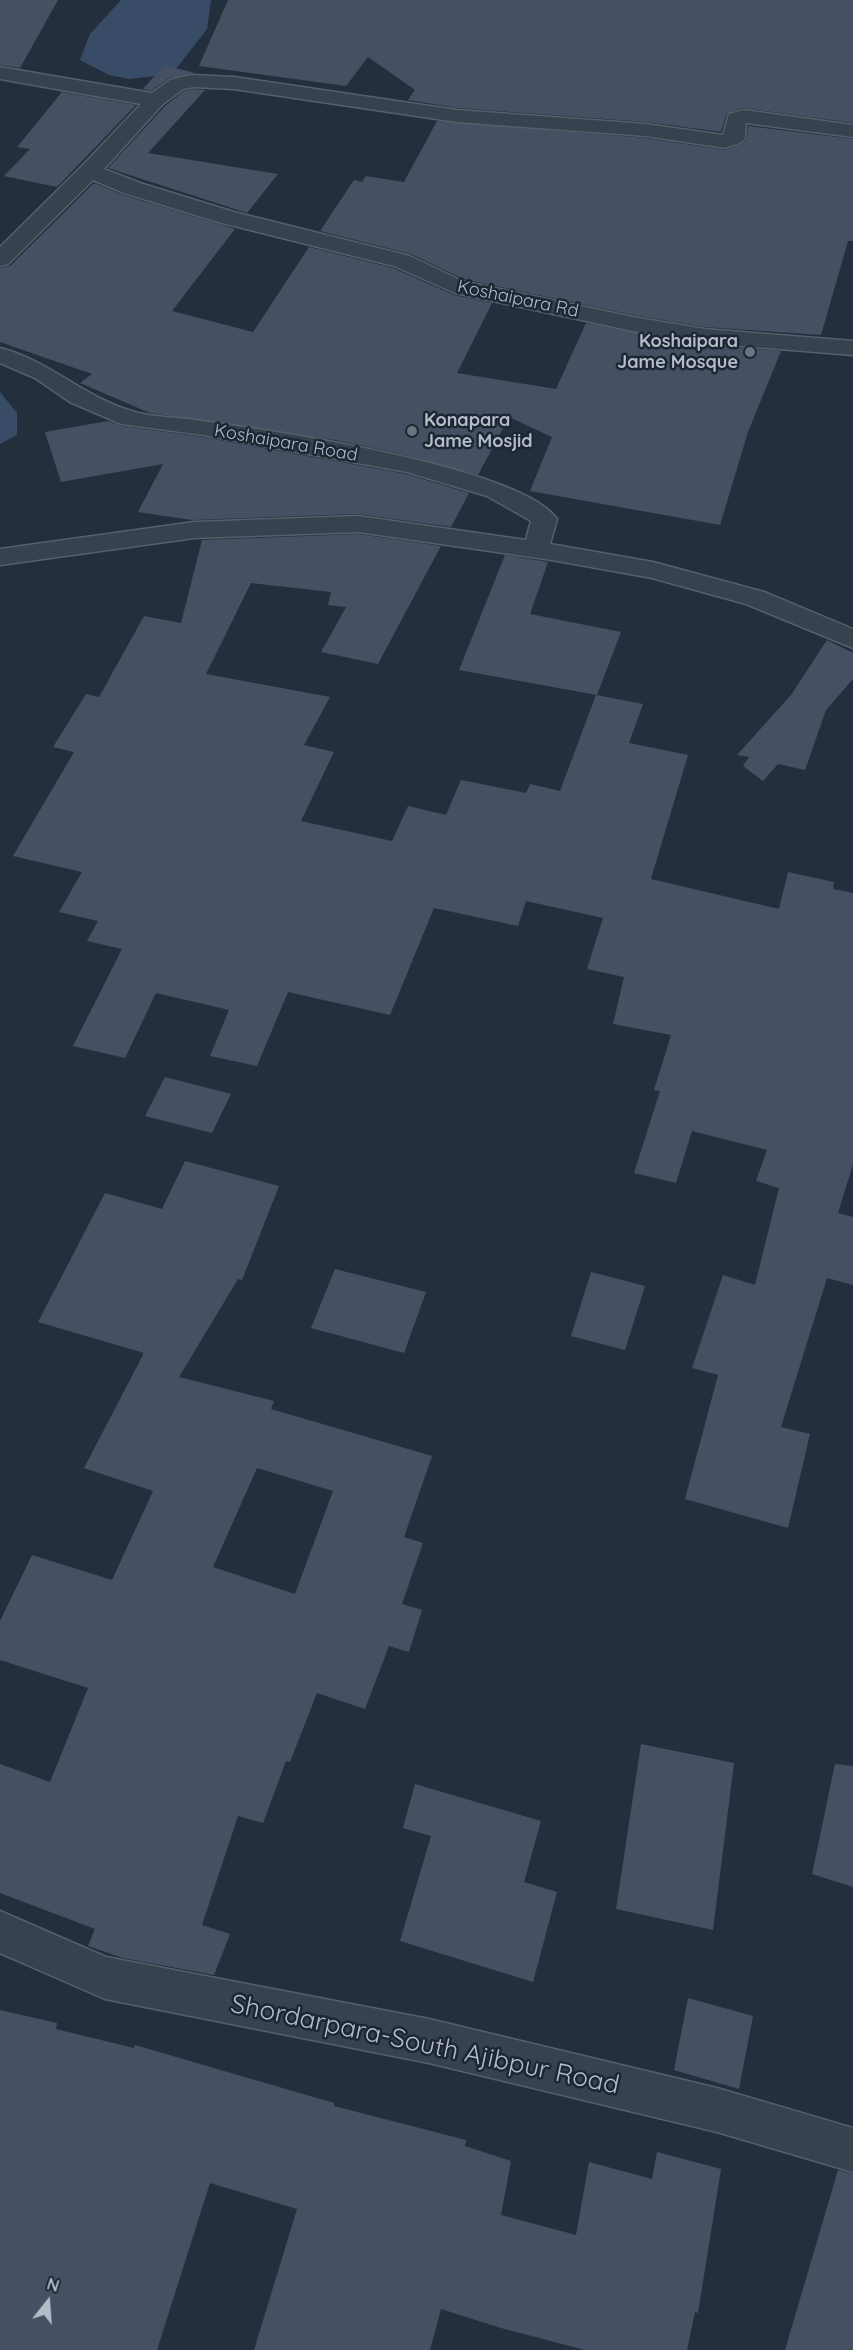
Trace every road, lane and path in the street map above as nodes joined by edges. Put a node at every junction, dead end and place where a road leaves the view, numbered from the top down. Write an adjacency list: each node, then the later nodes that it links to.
1 (0, 73): 2 (street)
2 (156, 100): 3 (street); 4 (street)
3 (853, 131)
4 (90, 171): 5 (street); 6 (street, Koshaipara Rd)
5 (0, 259)
6 (853, 348)
7 (0, 355): 8 (street, Koshaipara Road)
8 (536, 549): 9 (street); 10 (street)
9 (0, 557)
10 (853, 639)
11 (0, 1932): 12 (street, Shordarpara-South Ajibpur Road)
12 (853, 2150)

